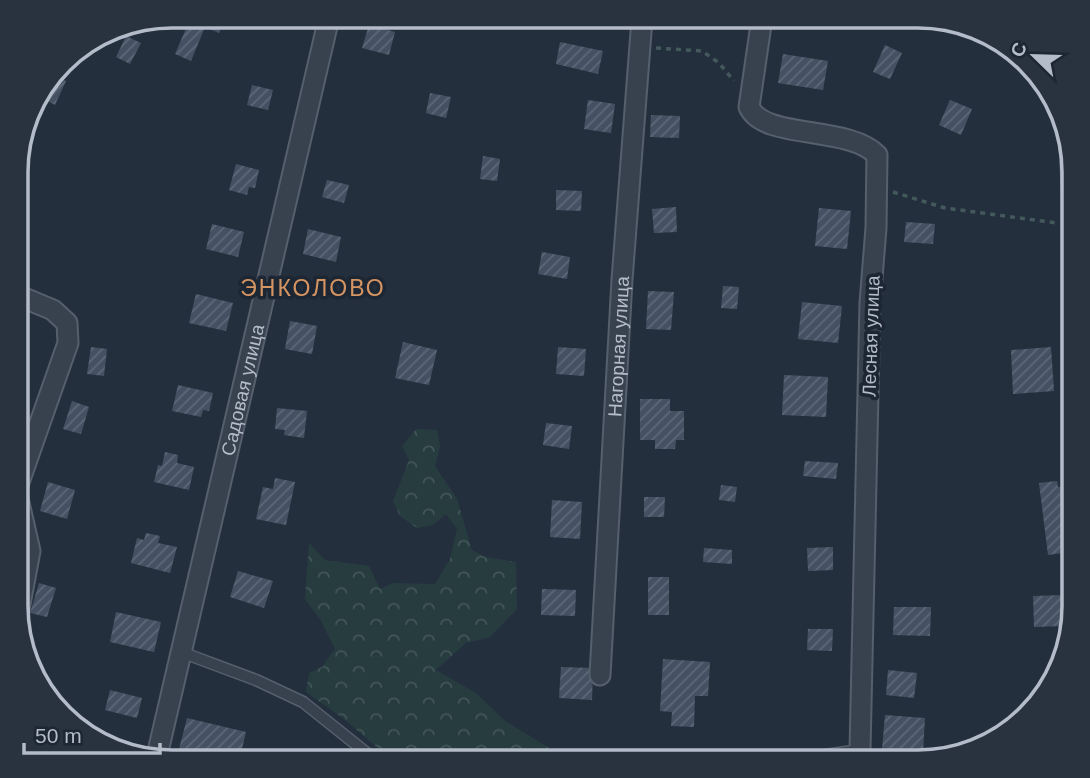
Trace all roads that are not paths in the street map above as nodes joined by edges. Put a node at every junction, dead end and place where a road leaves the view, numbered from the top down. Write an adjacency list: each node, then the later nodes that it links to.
1 (327, 28): 8 (street, Садовая улица)
2 (641, 28): 9 (street, Нагорная улица)
3 (761, 28): 12 (street, Лесная улица)
4 (28, 300): 5 (street)
5 (28, 457)
6 (28, 542): 7 (street)
7 (28, 562)
8 (181, 652): 10 (street, Садовая улица); 11 (lane)
9 (600, 676)
10 (158, 749)
11 (363, 750)
12 (860, 750)

